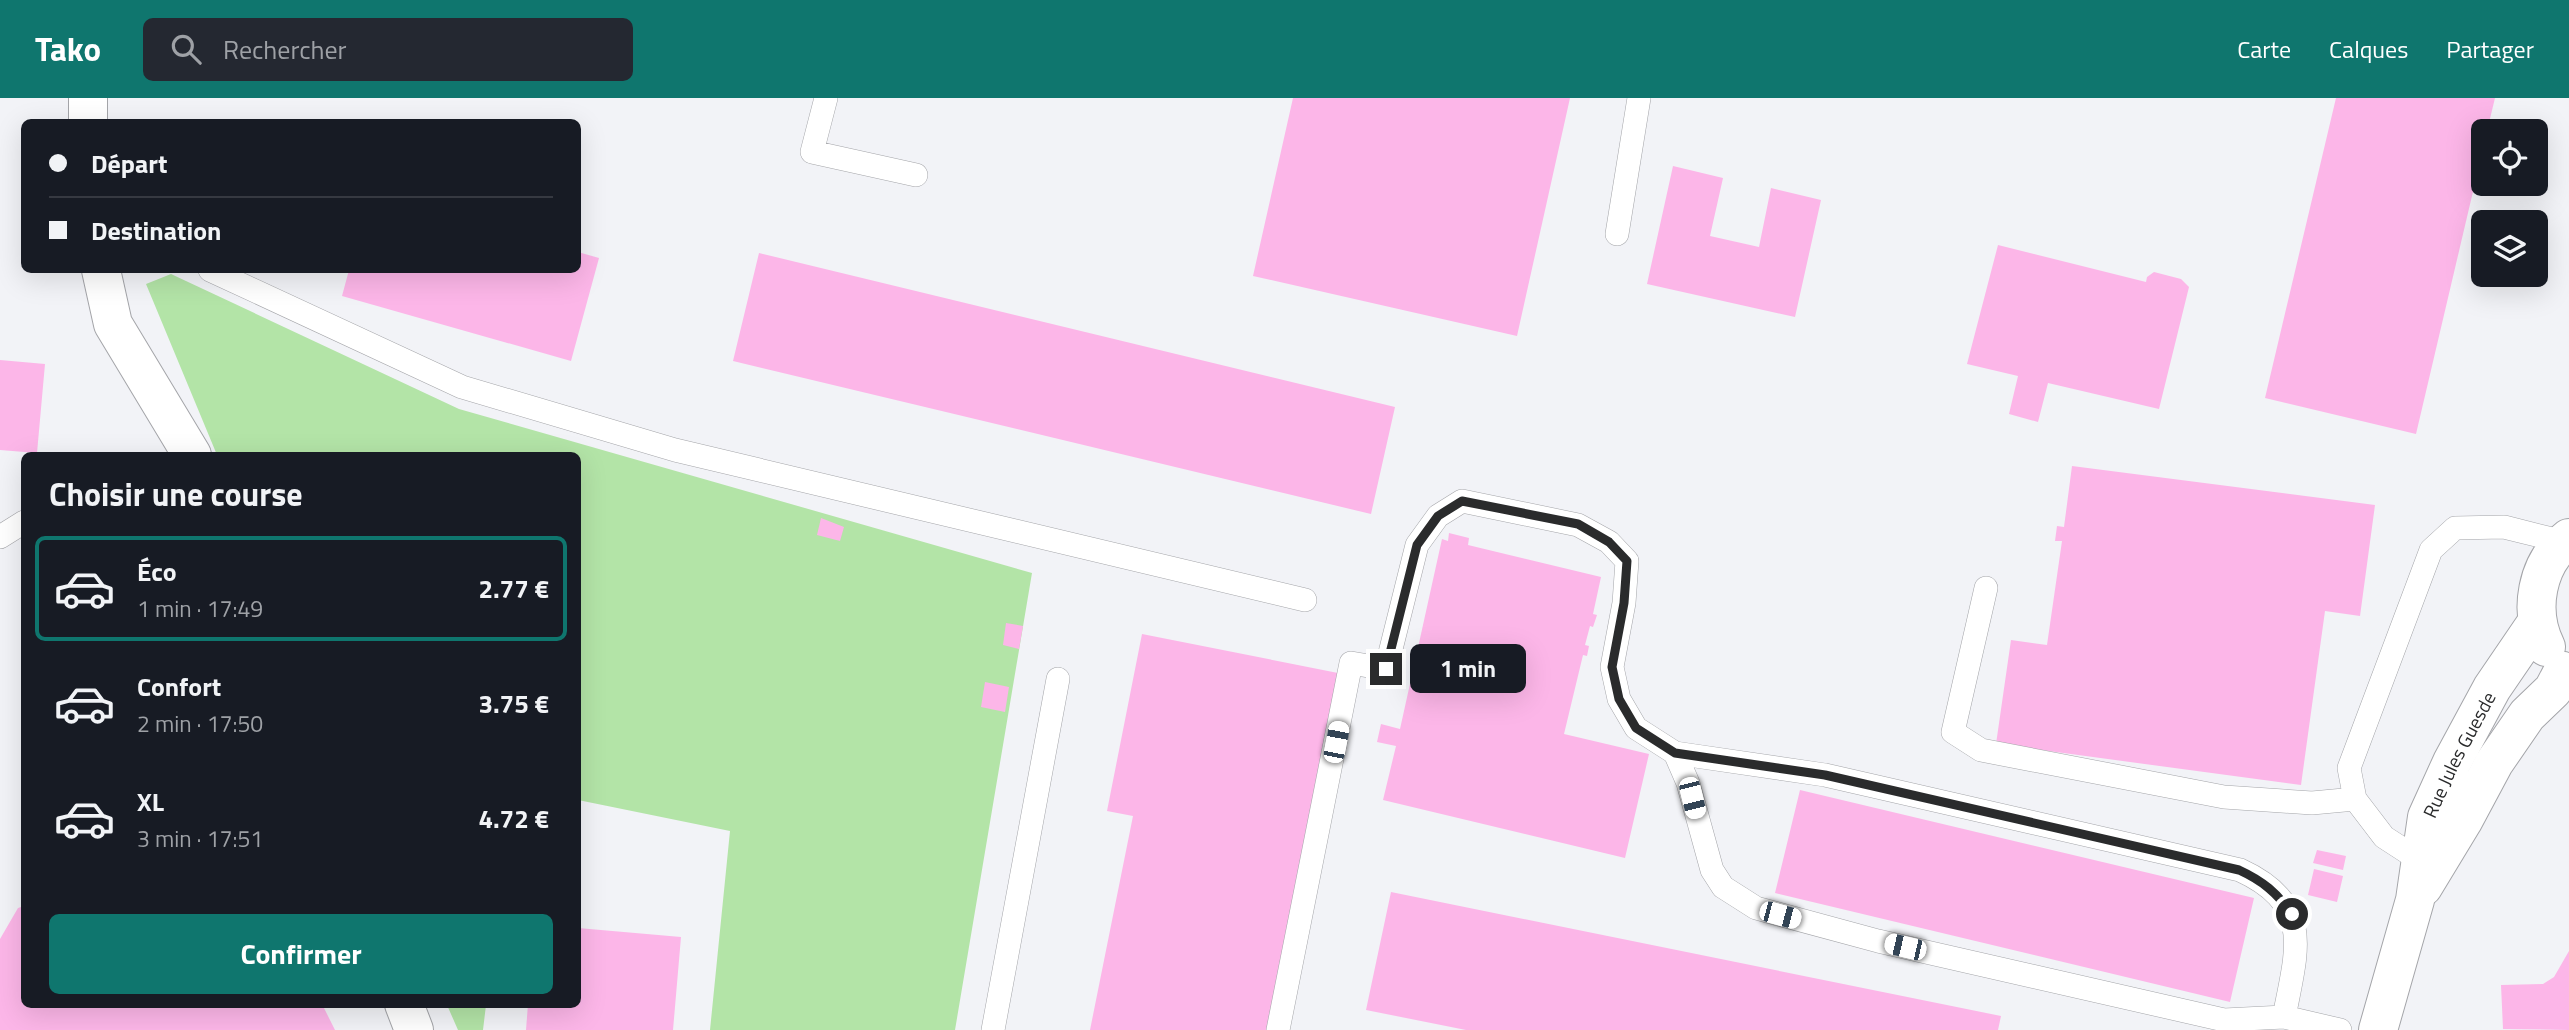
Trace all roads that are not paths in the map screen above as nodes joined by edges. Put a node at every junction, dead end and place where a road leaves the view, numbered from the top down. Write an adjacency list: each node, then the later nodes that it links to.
1 (88, 98): 4 (street)
2 (826, 98): 5 (lane)
3 (1639, 98): 6 (lane)
4 (88, 119)
5 (915, 175)
6 (1617, 234)
7 (102, 273): 9 (street)
8 (216, 273): 14 (lane)
9 (190, 452)
10 (21, 524): 11 (lane)
11 (0, 537)
12 (2566, 540): 15 (street); 19 (lane)
13 (1986, 587): 19 (lane)
14 (1305, 600)
15 (2537, 622): 16 (street); 20 (street, Rue Jules Guesde)
16 (2566, 673): 21 (street, Rue Jules Guesde)
17 (1058, 679): 25 (lane)
18 (1675, 753): 23 (lane); 23 (lane); 26 (lane)
19 (2355, 799): 20 (lane)
20 (2421, 861): 21 (street, Rue Jules Guesde)
21 (2415, 900): 28 (street, Rue Jules Guesde)
22 (406, 1008): 24 (street)
23 (2284, 1017): 27 (lane)
24 (414, 1030)
25 (993, 1030)
26 (1278, 1030)
27 (2340, 1030)
28 (2378, 1030)

